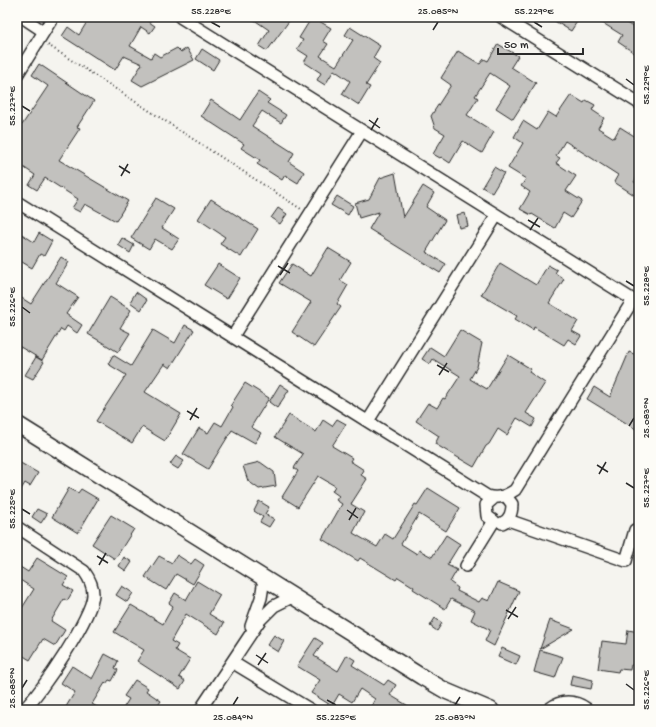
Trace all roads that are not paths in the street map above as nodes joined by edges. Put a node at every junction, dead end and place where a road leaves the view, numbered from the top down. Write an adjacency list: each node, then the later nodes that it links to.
1 (22, 17): 5 (street)
2 (52, 17): 5 (street)
3 (180, 17): 8 (street)
4 (500, 17): 7 (street)
5 (41, 35): 6 (street)
6 (17, 75)
7 (639, 103)
8 (362, 131): 10 (street); 12 (street)
9 (17, 202): 12 (street)
10 (497, 215): 11 (street); 13 (street)
11 (636, 302): 15 (street)
12 (233, 336): 13 (street)
13 (368, 421): 16 (street)
14 (17, 424): 22 (street)
15 (506, 496): 16 (street); 17 (street)
16 (494, 498): 18 (street)
17 (508, 520): 18 (street); 20 (street)
18 (494, 521): 21 (street)
19 (17, 527): 26 (street)
20 (635, 530)
21 (466, 566)
22 (264, 579): 23 (street); 24 (street)
23 (292, 596): 24 (street); 29 (street)
24 (241, 647): 25 (street)
25 (232, 662): 27 (street); 28 (street)
26 (23, 710)
27 (200, 710)
28 (311, 710)
29 (491, 710)
30 (551, 710): 31 (street)
31 (585, 710)

